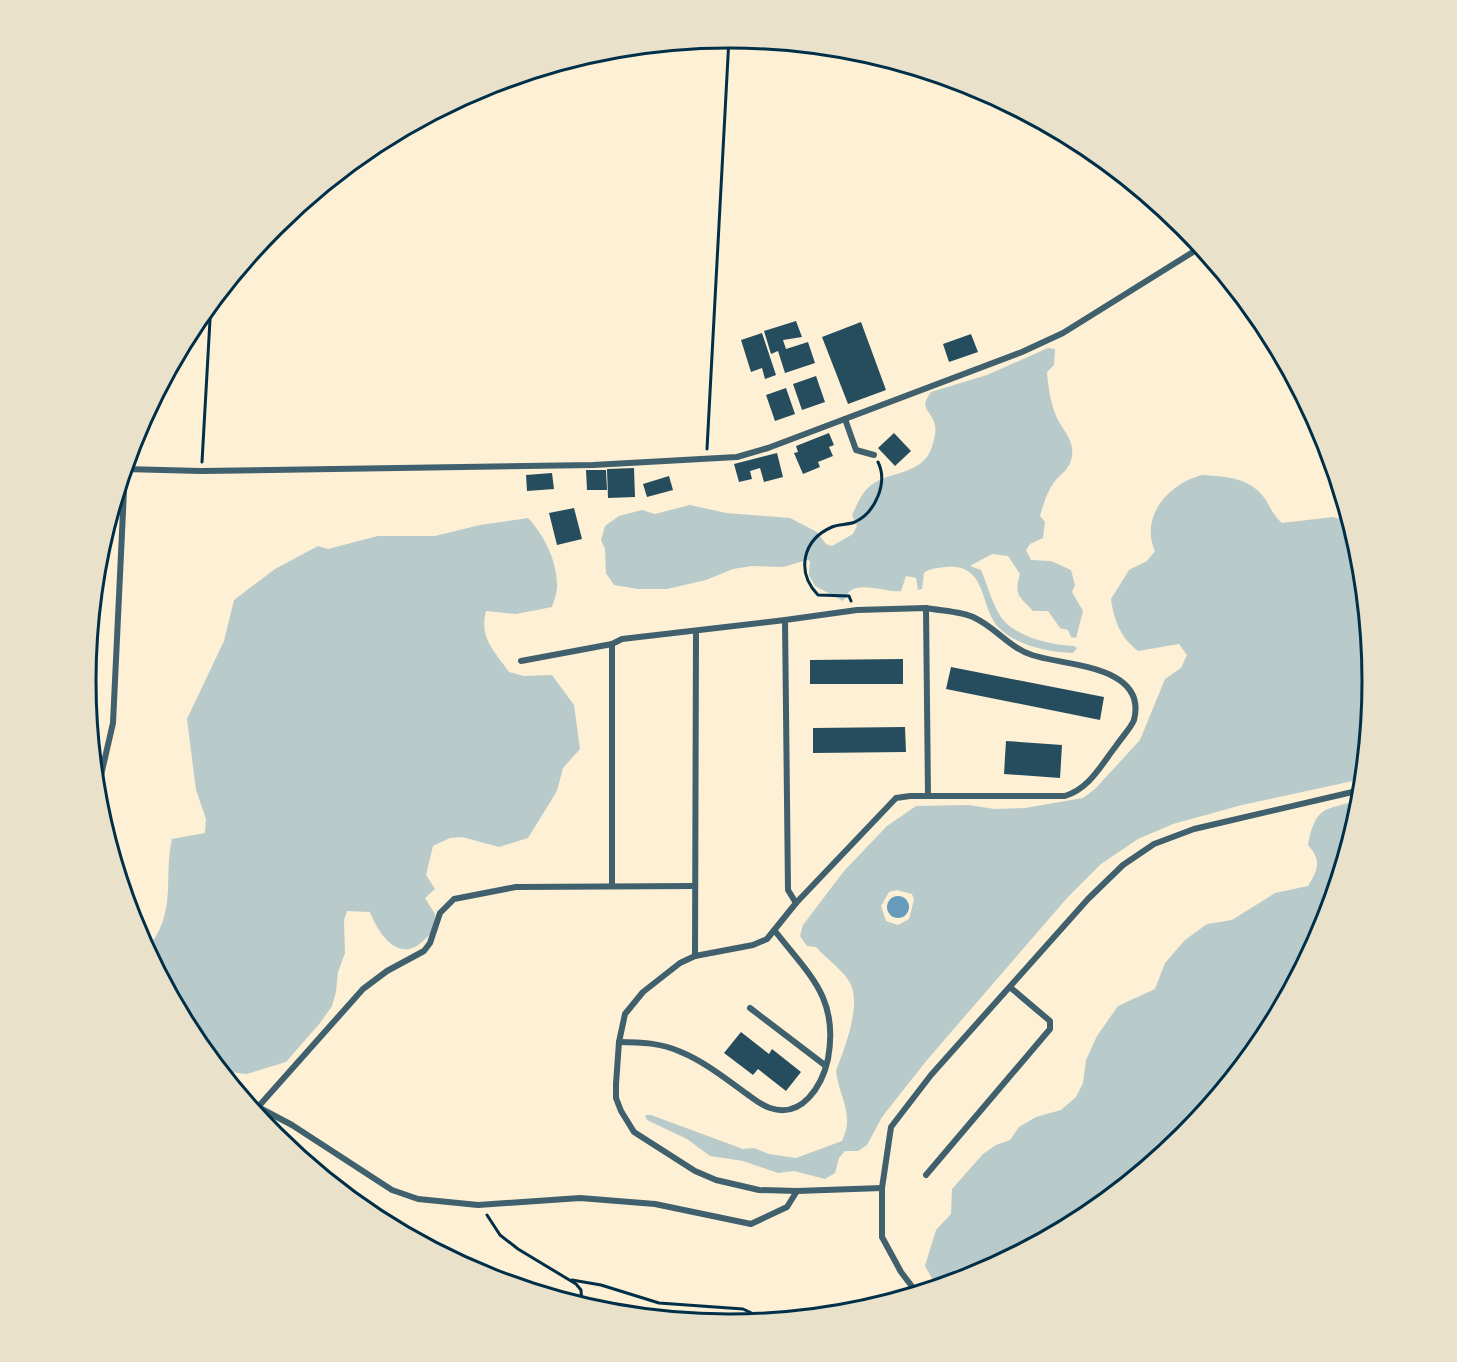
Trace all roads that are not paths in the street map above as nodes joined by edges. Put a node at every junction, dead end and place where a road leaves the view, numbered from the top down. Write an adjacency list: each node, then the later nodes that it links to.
1 (1193, 252): 2 (street)
2 (845, 419): 3 (street); 4 (street)
3 (874, 455)
4 (132, 469)
5 (123, 498): 11 (street)
6 (926, 608): 7 (street); 13 (street); 13 (street)
7 (785, 620): 8 (street); 16 (street)
8 (696, 631): 9 (street); 15 (street)
9 (612, 645): 10 (street); 14 (street)
10 (521, 661)
11 (102, 770)
12 (1351, 792): 19 (street)
13 (928, 796): 16 (street)
14 (612, 886): 15 (street); 23 (street)
15 (695, 886): 18 (street)
16 (796, 903): 17 (street)
17 (775, 931): 18 (street); 22 (street)
18 (695, 956): 21 (street)
19 (1011, 988): 25 (street); 26 (street)
20 (750, 1008): 22 (street)
21 (619, 1042): 22 (street); 27 (street)
22 (826, 1066)
23 (260, 1105)
24 (265, 1111): 27 (street)
25 (926, 1176)
26 (882, 1188): 27 (street); 28 (street)
27 (797, 1191)
28 (912, 1286)

